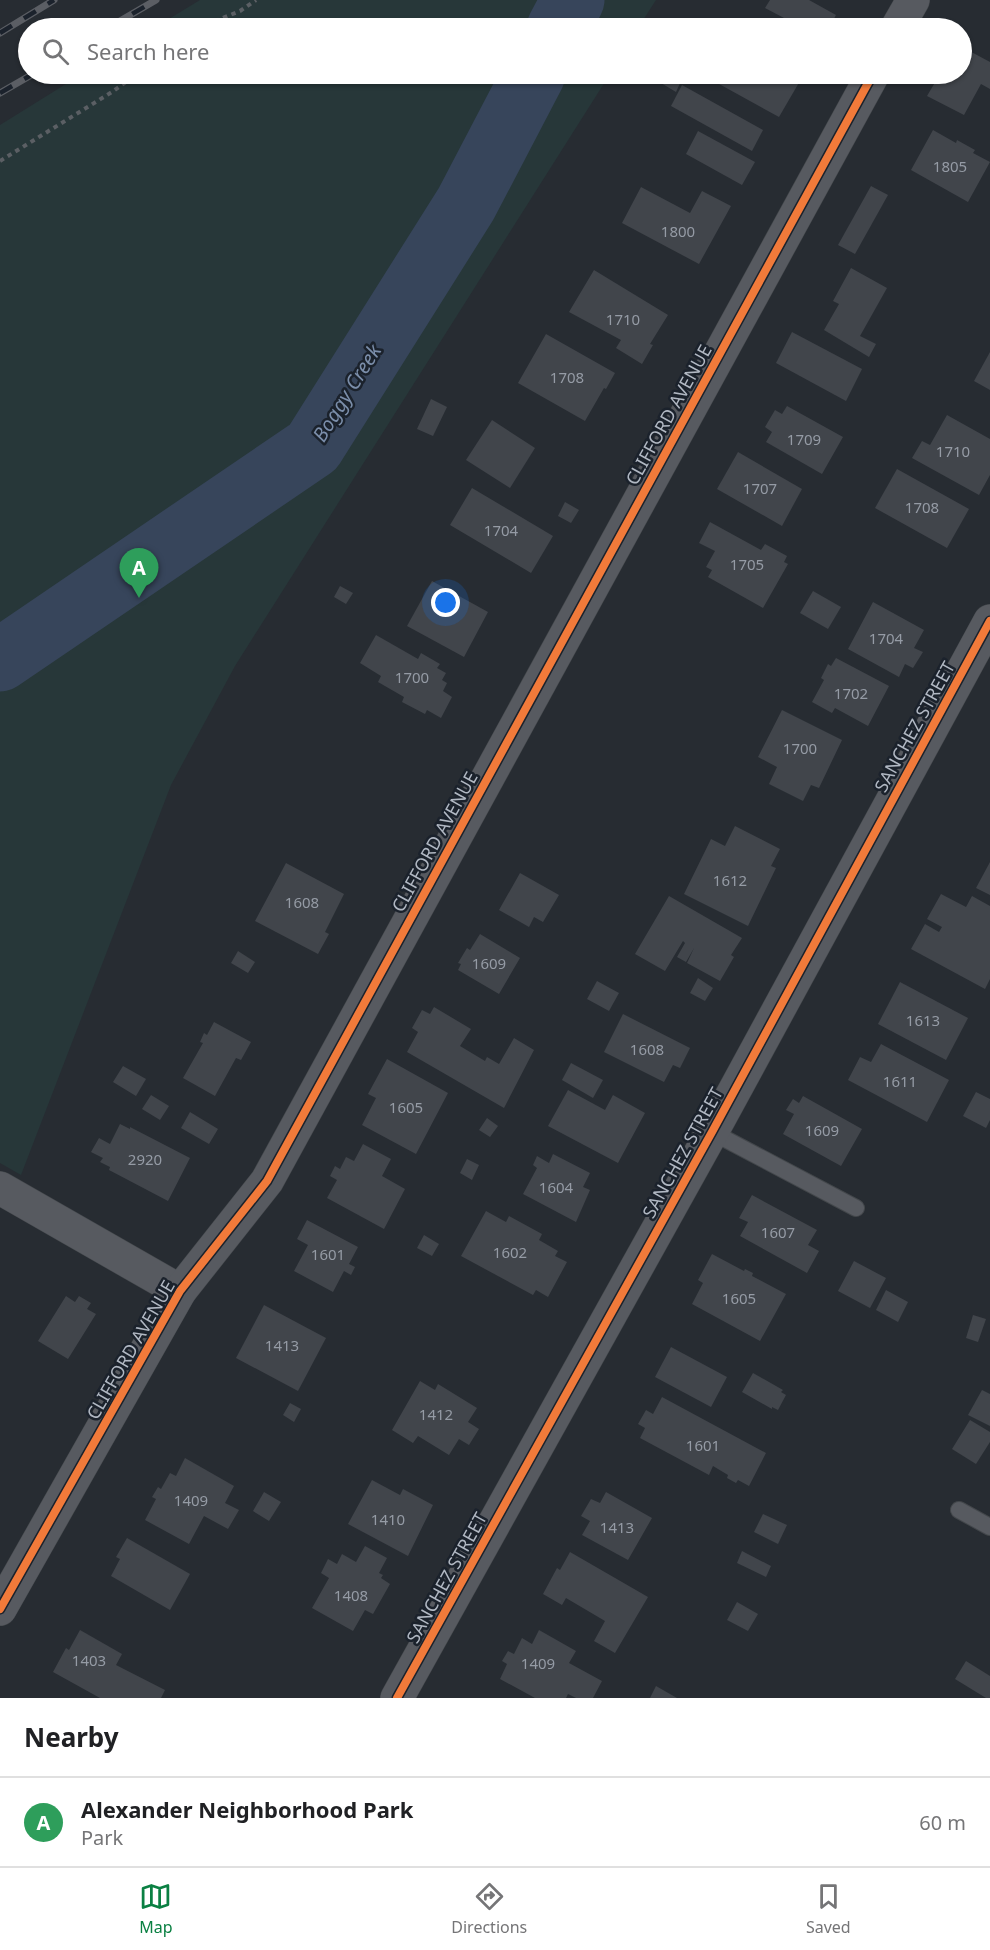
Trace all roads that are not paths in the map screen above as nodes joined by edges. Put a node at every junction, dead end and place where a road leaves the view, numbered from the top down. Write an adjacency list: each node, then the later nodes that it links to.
1 (913, 0): 2 (street)
2 (903, 18)
3 (868, 84): 8 (street, CLIFFORD AVENUE)
4 (990, 621): 5 (street, SANCHEZ STREET)
5 (712, 1132): 7 (lane); 12 (street, SANCHEZ STREET)
6 (0, 1188): 8 (street)
7 (856, 1208)
8 (180, 1291): 11 (street, CLIFFORD AVENUE)
9 (959, 1510): 10 (lane)
10 (990, 1527)
11 (0, 1609)
12 (397, 1698)

